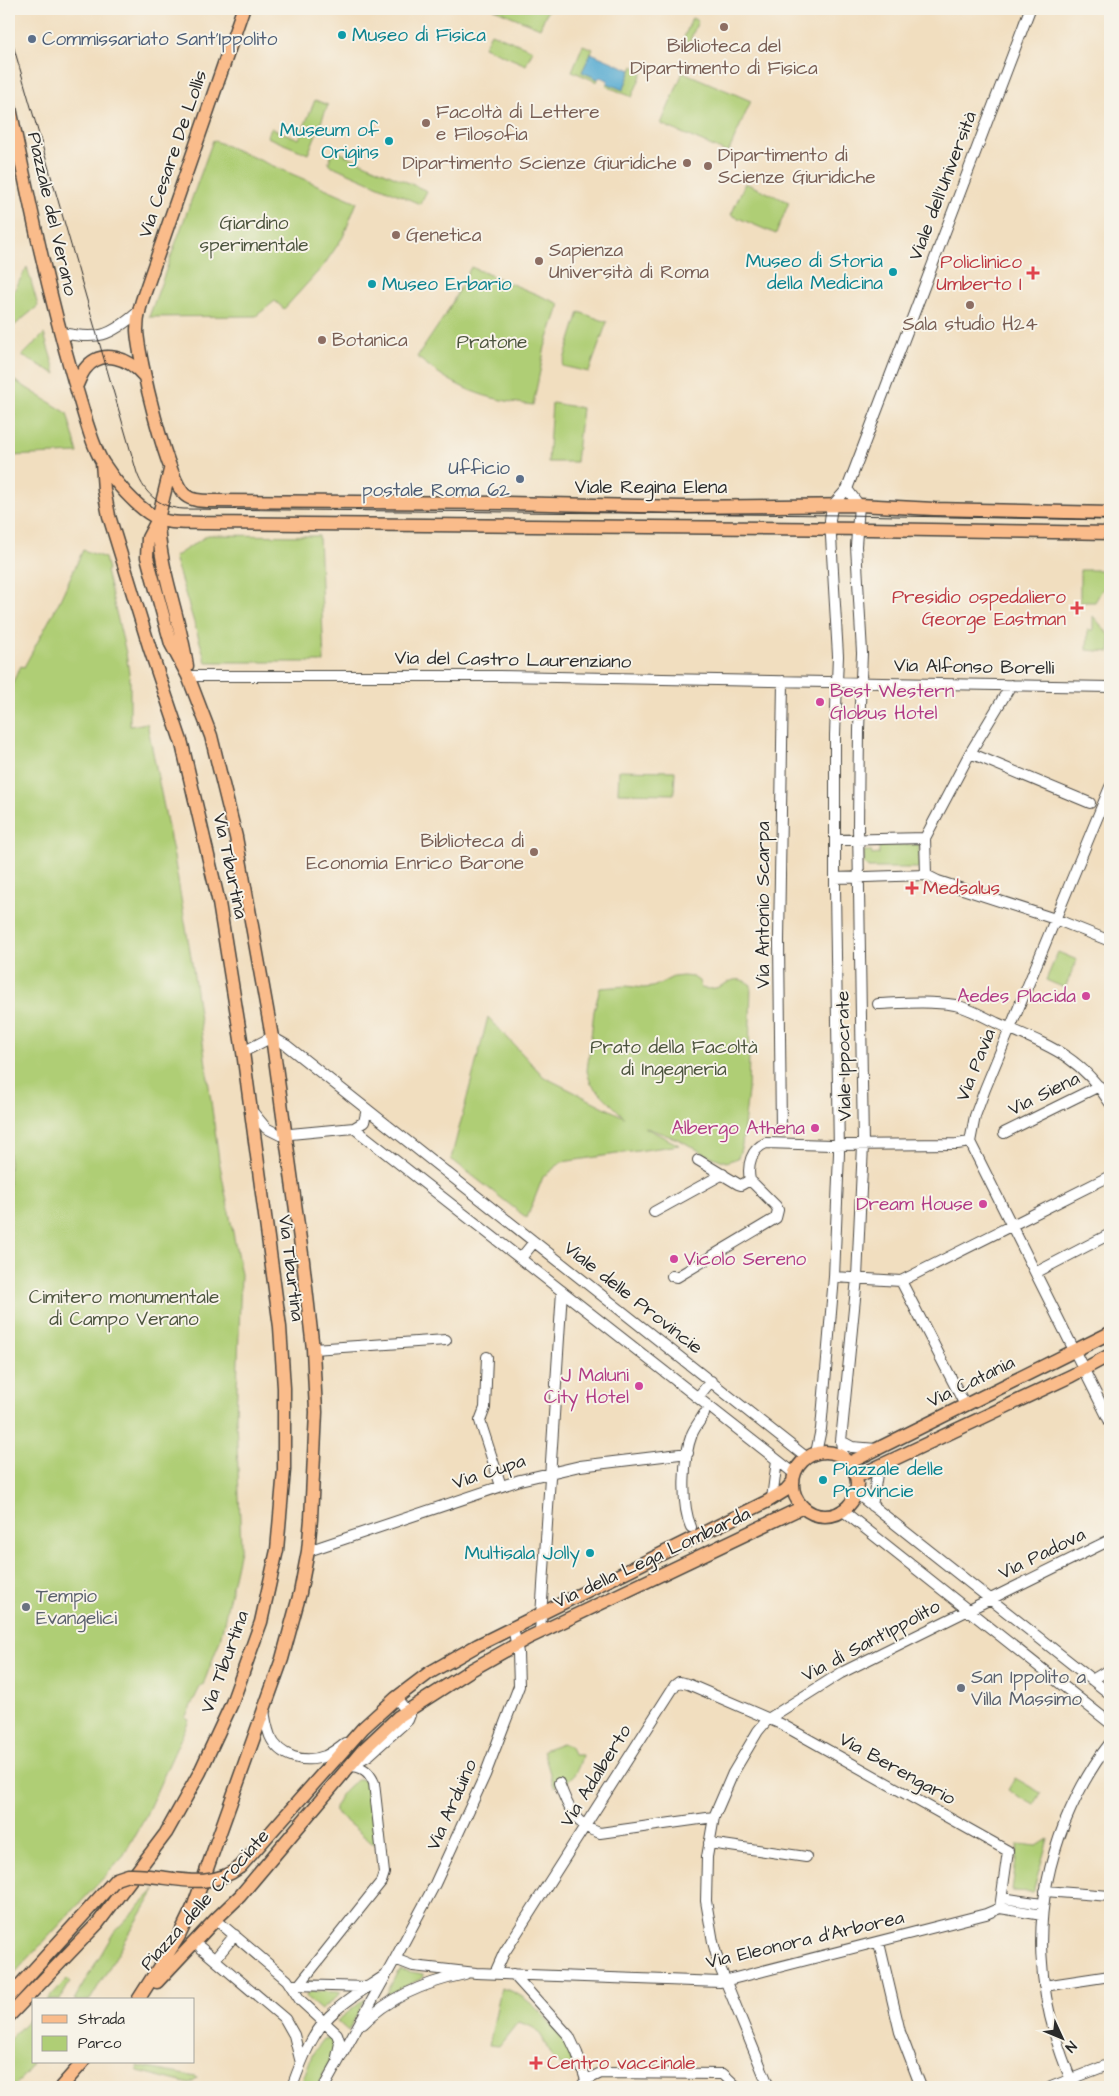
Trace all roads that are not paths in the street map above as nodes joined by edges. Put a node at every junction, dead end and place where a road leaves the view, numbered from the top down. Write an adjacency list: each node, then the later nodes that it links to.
1 (244, 9): 4 (main road, Via Cesare De Lollis)
2 (1030, 9): 10 (street, Viale dell'Università)
3 (9, 103): 5 (main road, Piazzale del Verano)
4 (138, 312): 5 (street); 6 (main road)
5 (61, 333): 7 (main road, Piazzale del Verano)
6 (144, 376): 7 (main road); 9 (main road)
7 (76, 387): 8 (main road, Piazzale del Verano)
8 (102, 462): 14 (main road, Piazzale del Verano); 39 (main road, Via Tiburtina)
9 (170, 470): 12 (main road, Viale Regina Elena); 14 (main road)
10 (847, 489): 11 (street); 12 (street, Viale dell'Università)
11 (859, 505): 12 (main road, Viale Regina Elena); 13 (main road, Viale Regina Elena); 16 (street)
12 (832, 506): 15 (street)
13 (1110, 512)
14 (158, 519): 15 (main road, Viale Regina Elena); 18 (main road, Via Tiburtina)
15 (830, 528): 16 (main road, Viale Regina Elena); 21 (street)
16 (857, 528): 17 (main road, Viale Regina Elena); 20 (street, Viale Ippocrate)
17 (1110, 533)
18 (188, 676): 19 (street, Via del Castro Laurenziano); 38 (main road, Via Tiburtina)
19 (783, 681): 21 (street, Via del Castro Laurenziano); 45 (street, Via Antonio Scarpa)
20 (862, 682): 21 (street, Via Alfonso Borelli); 22 (street, Via Alfonso Borelli); 29 (street, Viale Ippocrate)
21 (837, 683): 30 (street, Viale Ippocrate)
22 (1011, 685): 23 (street, Via Alfonso Borelli); 24 (street)
23 (1110, 687)
24 (970, 753): 26 (street); 28 (street)
25 (1110, 788): 27 (street, Via Pavia)
26 (1090, 803)
27 (1106, 810): 34 (street, Via Pavia)
28 (925, 838): 29 (street); 31 (street)
29 (858, 839): 30 (street); 32 (street, Viale Ippocrate)
30 (835, 840): 33 (street, Viale Ippocrate)
31 (926, 875): 32 (street); 34 (street)
32 (859, 876): 33 (street); 50 (street, Viale Ippocrate)
33 (835, 878): 49 (street, Viale Ippocrate)
34 (1055, 919): 35 (street); 37 (street, Via Pavia)
35 (1110, 941)
36 (878, 1004): 37 (street)
37 (1010, 1028): 40 (street); 48 (street, Via Pavia)
38 (272, 1037): 39 (street); 43 (street, Viale delle Provincie); 47 (main road, Via Tiburtina)
39 (243, 1052): 42 (main road, Via Tiburtina)
40 (1099, 1086): 41 (street); 46 (street, Via Siena)
41 (1110, 1103)
42 (250, 1108): 47 (street); 143 (main road, Via Tiburtina)
43 (367, 1109): 44 (street); 58 (street, Viale delle Provincie)
44 (354, 1128): 47 (street); 59 (street, Viale delle Provincie)
45 (781, 1130)
46 (1004, 1133)
47 (285, 1136): 68 (main road, Via Tiburtina)
48 (970, 1142): 50 (street); 56 (street)
49 (839, 1145): 50 (street); 54 (street); 62 (street, Viale Ippocrate)
50 (863, 1145): 63 (street, Viale Ippocrate)
51 (698, 1160): 52 (street)
52 (723, 1174): 54 (street); 55 (street)
53 (1110, 1176): 56 (street)
54 (750, 1180): 61 (street)
55 (654, 1212)
56 (1012, 1225): 60 (street); 64 (street)
57 (1110, 1234): 60 (street)
58 (534, 1242): 59 (street, Viale delle Provincie); 73 (street, Viale delle Provincie)
59 (521, 1258): 65 (street, Viale delle Provincie)
60 (1037, 1272): 69 (street)
61 (672, 1276)
62 (834, 1276): 63 (street); 81 (street, Viale Ippocrate)
63 (857, 1278): 64 (street); 78 (street, Viale Ippocrate)
64 (901, 1281): 75 (street)
65 (562, 1291): 74 (street, Viale delle Provincie); 85 (street)
66 (1110, 1333): 69 (main road, Via Catania)
67 (446, 1340): 68 (street)
68 (313, 1349): 96 (main road, Via Tiburtina)
69 (1076, 1351): 72 (street); 75 (main road, Via Catania)
70 (1110, 1355): 72 (main road, Via Catania)
71 (487, 1358): 88 (street)
72 (1084, 1369): 77 (street); 84 (main road, Via Catania)
73 (711, 1381): 74 (street); 81 (street, Viale delle Provincie)
74 (698, 1397): 82 (street, Viale delle Provincie)
75 (966, 1405): 79 (main road, Via Catania)
76 (704, 1414): 80 (street)
77 (1110, 1422)
78 (841, 1441): 79 (street); 83 (street, Viale Ippocrate)
79 (878, 1449): 83 (main road, Via Catania)
80 (688, 1453): 85 (street, Via Cupa); 94 (street)
81 (812, 1456): 83 (main road); 87 (main road)
82 (777, 1460): 87 (street, Viale delle Provincie); 90 (street)
83 (846, 1460): 86 (main road)
84 (878, 1468): 86 (main road, Via Catania); 91 (street)
85 (550, 1472): 88 (street, Via Cupa); 99 (street)
86 (856, 1477): 89 (main road)
87 (794, 1478): 90 (main road, Via della Lega Lombarda); 92 (main road)
88 (501, 1486): 96 (street, Via Cupa)
89 (855, 1492): 91 (street); 93 (main road)
90 (772, 1499): 99 (main road, Via della Lega Lombarda)
91 (872, 1506): 97 (street)
92 (804, 1507): 93 (main road); 101 (main road, Via della Lega Lombarda)
93 (842, 1510): 98 (street)
94 (691, 1527)
95 (1110, 1540): 97 (street, Via Padova)
96 (308, 1551): 107 (main road, Via Tiburtina)
97 (989, 1599): 98 (street); 104 (street)
98 (967, 1610): 109 (street, Via di Sant'Ippolito); 110 (street)
99 (541, 1613): 100 (main road, Via della Lega Lombarda); 101 (street)
100 (513, 1627): 102 (street); 106 (main road, Via della Lega Lombarda)
101 (540, 1632): 102 (main road, Via della Lega Lombarda)
102 (516, 1644): 108 (main road, Via della Lega Lombarda); 130 (street, Via Arduino)
103 (1110, 1669): 104 (street)
104 (1092, 1680): 105 (street)
105 (1110, 1694)
106 (396, 1698): 108 (street); 111 (main road, Via della Lega Lombarda)
107 (264, 1708): 111 (street); 141 (main road, Via Tiburtina)
108 (408, 1712): 113 (main road, Via della Lega Lombarda)
109 (768, 1719): 115 (street); 117 (street, Via Adalberto); 122 (street, Via Berengario)
110 (1110, 1723)
111 (363, 1728): 140 (main road, Via della Lega Lombarda, bridge)
112 (1110, 1743): 120 (street)
113 (349, 1766): 116 (main road, Via della Lega Lombarda); 137 (street)
114 (559, 1783): 117 (street)
115 (714, 1817): 117 (street); 118 (street)
116 (298, 1825): 142 (main road, Piazza delle Crociate)
117 (585, 1826): 133 (street, Via Adalberto)
118 (708, 1844): 119 (street); 136 (street)
119 (806, 1857)
120 (1045, 1891): 121 (street); 123 (street)
121 (1110, 1896)
122 (1001, 1903): 123 (street); 124 (street); 127 (street, Via Eleonora d'Arborea)
123 (1042, 1904): 124 (street)
124 (1042, 1915): 138 (street)
125 (221, 1924): 126 (street)
126 (234, 1935): 129 (street); 137 (street)
127 (878, 1943): 136 (street, Via Eleonora d'Arborea); 157 (street)
128 (201, 1948): 129 (street)
129 (215, 1959): 146 (street)
130 (396, 1959): 131 (street, Via Arduino); 132 (street)
131 (388, 1972): 139 (street); 145 (street, Via Arduino)
132 (476, 1973): 133 (street, Via Eleonora d'Arborea); 145 (street)
133 (495, 1973): 134 (street, Via Eleonora d'Arborea)
134 (513, 1974): 136 (street, Via Eleonora d'Arborea); 151 (street)
135 (1110, 1976): 138 (street)
136 (725, 1980): 156 (street)
137 (295, 1985): 139 (street); 144 (street)
138 (1044, 1986): 150 (street)
139 (368, 1987): 144 (street)
140 (9, 1998)
141 (139, 1998)
142 (139, 1998)
143 (9, 2016)
144 (324, 2022): 146 (street); 149 (street)
145 (353, 2034): 149 (street)
146 (301, 2063): 153 (street)
147 (81, 2064): 152 (main road)
148 (1110, 2064): 150 (street)
149 (333, 2069): 154 (street)
150 (1073, 2083): 158 (street)
151 (585, 2085): 155 (street)
152 (61, 2087)
153 (292, 2087)
154 (324, 2087)
155 (737, 2087)
156 (768, 2087)
157 (921, 2087)
158 (1051, 2087)

